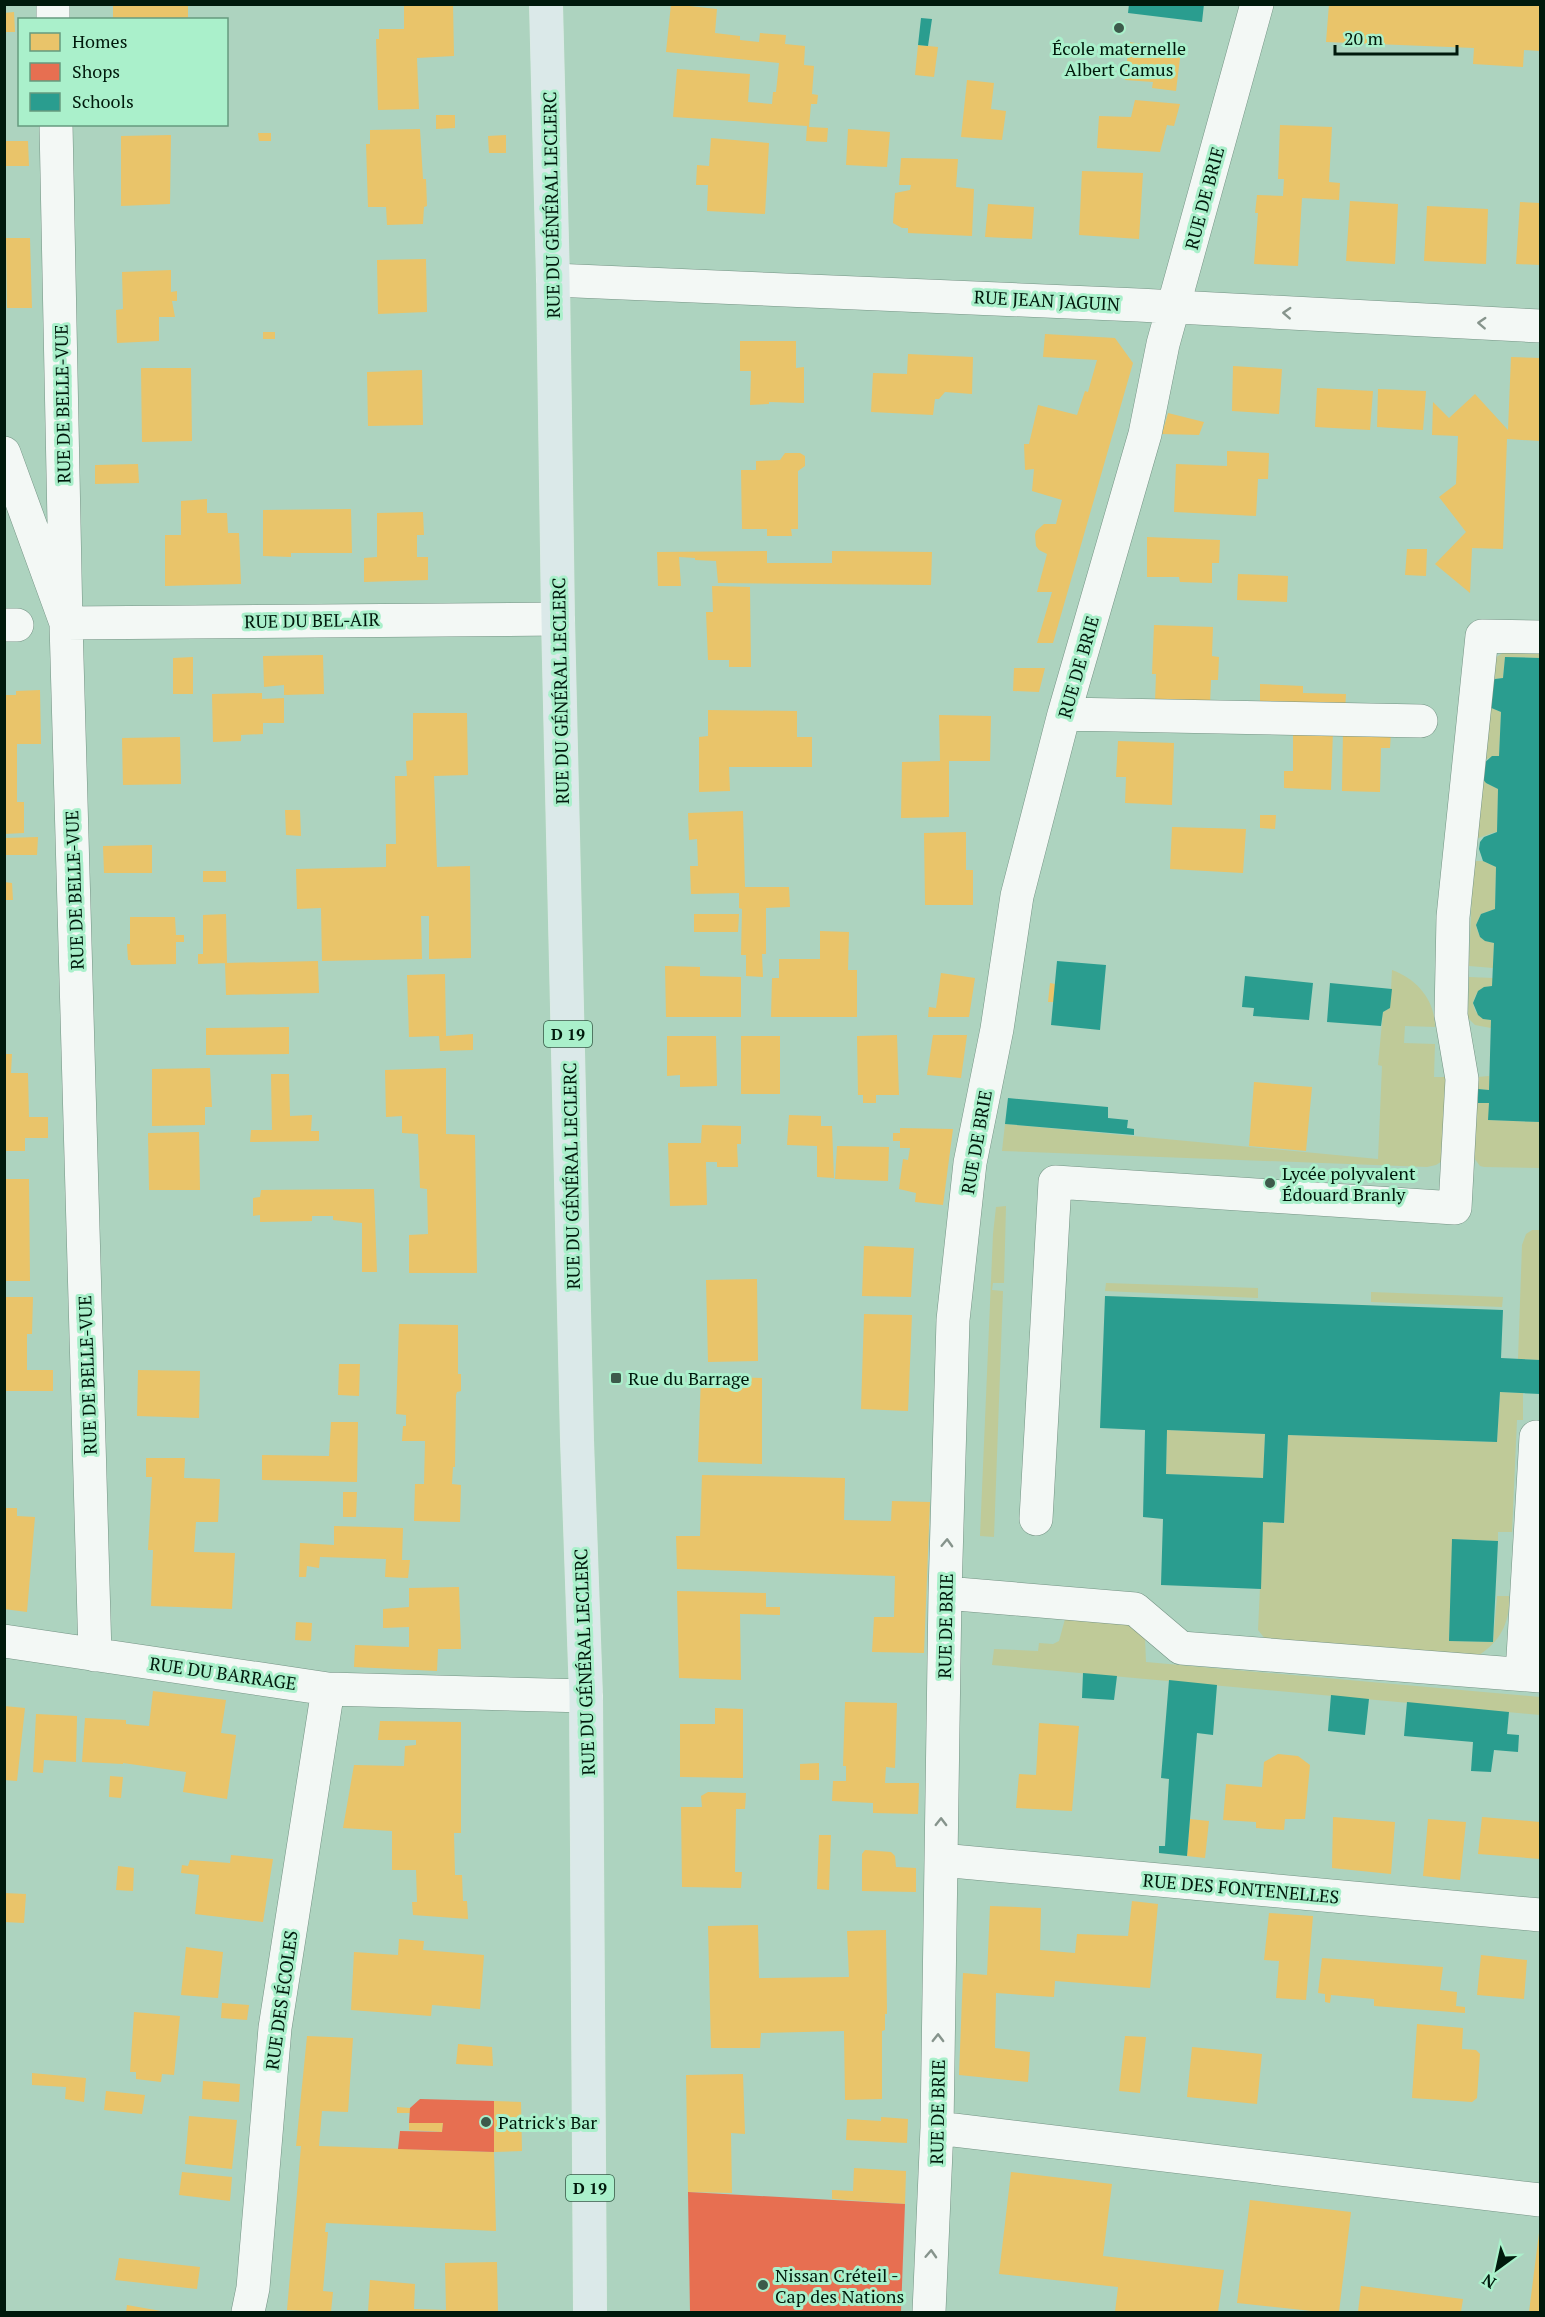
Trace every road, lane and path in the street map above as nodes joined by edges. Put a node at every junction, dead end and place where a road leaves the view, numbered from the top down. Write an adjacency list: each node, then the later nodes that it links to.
1 (546, 4): 4 (main road, RUE DU GÉNÉRAL LECLERC / D 19)
2 (1257, 4): 5 (street, RUE DE BRIE)
3 (56, 126): 9 (street, RUE DE BELLE-VUE)
4 (554, 279): 5 (street, RUE JEAN JAGUIN); 8 (main road, RUE DU GÉNÉRAL LECLERC / D 19)
5 (1174, 307): 6 (street, RUE JEAN JAGUIN, one-way to 5); 11 (street, RUE DE BRIE)
6 (1540, 326)
7 (4, 453): 9 (street)
8 (558, 619): 9 (street, RUE DU BEL-AIR); 20 (main road, RUE DU GÉNÉRAL LECLERC / D 19)
9 (66, 623): 17 (street, RUE DE BELLE-VUE)
10 (1540, 636): 14 (street)
11 (1064, 714): 12 (street); 15 (street, RUE DE BRIE, one-way to 11)
12 (1421, 721)
13 (1536, 1437): 18 (street)
14 (1036, 1519)
15 (945, 1593): 18 (street); 21 (street, RUE DE BRIE, one-way to 15)
16 (4, 1641): 17 (street, RUE DU BARRAGE)
17 (95, 1654): 19 (street, RUE DU BARRAGE)
18 (1531, 1675)
19 (328, 1689): 20 (street, RUE DU BARRAGE); 25 (street, RUE DES ÉCOLES)
20 (586, 1696): 26 (main road, RUE DU GÉNÉRAL LECLERC / D 19)
21 (941, 1860): 22 (street, RUE DES FONTENELLES); 23 (street, RUE DE BRIE, one-way to 21)
22 (1540, 1915)
23 (937, 2128): 24 (street); 27 (street, RUE DE BRIE, one-way to 23)
24 (1540, 2200)
25 (248, 2313)
26 (590, 2313)
27 (929, 2313)

